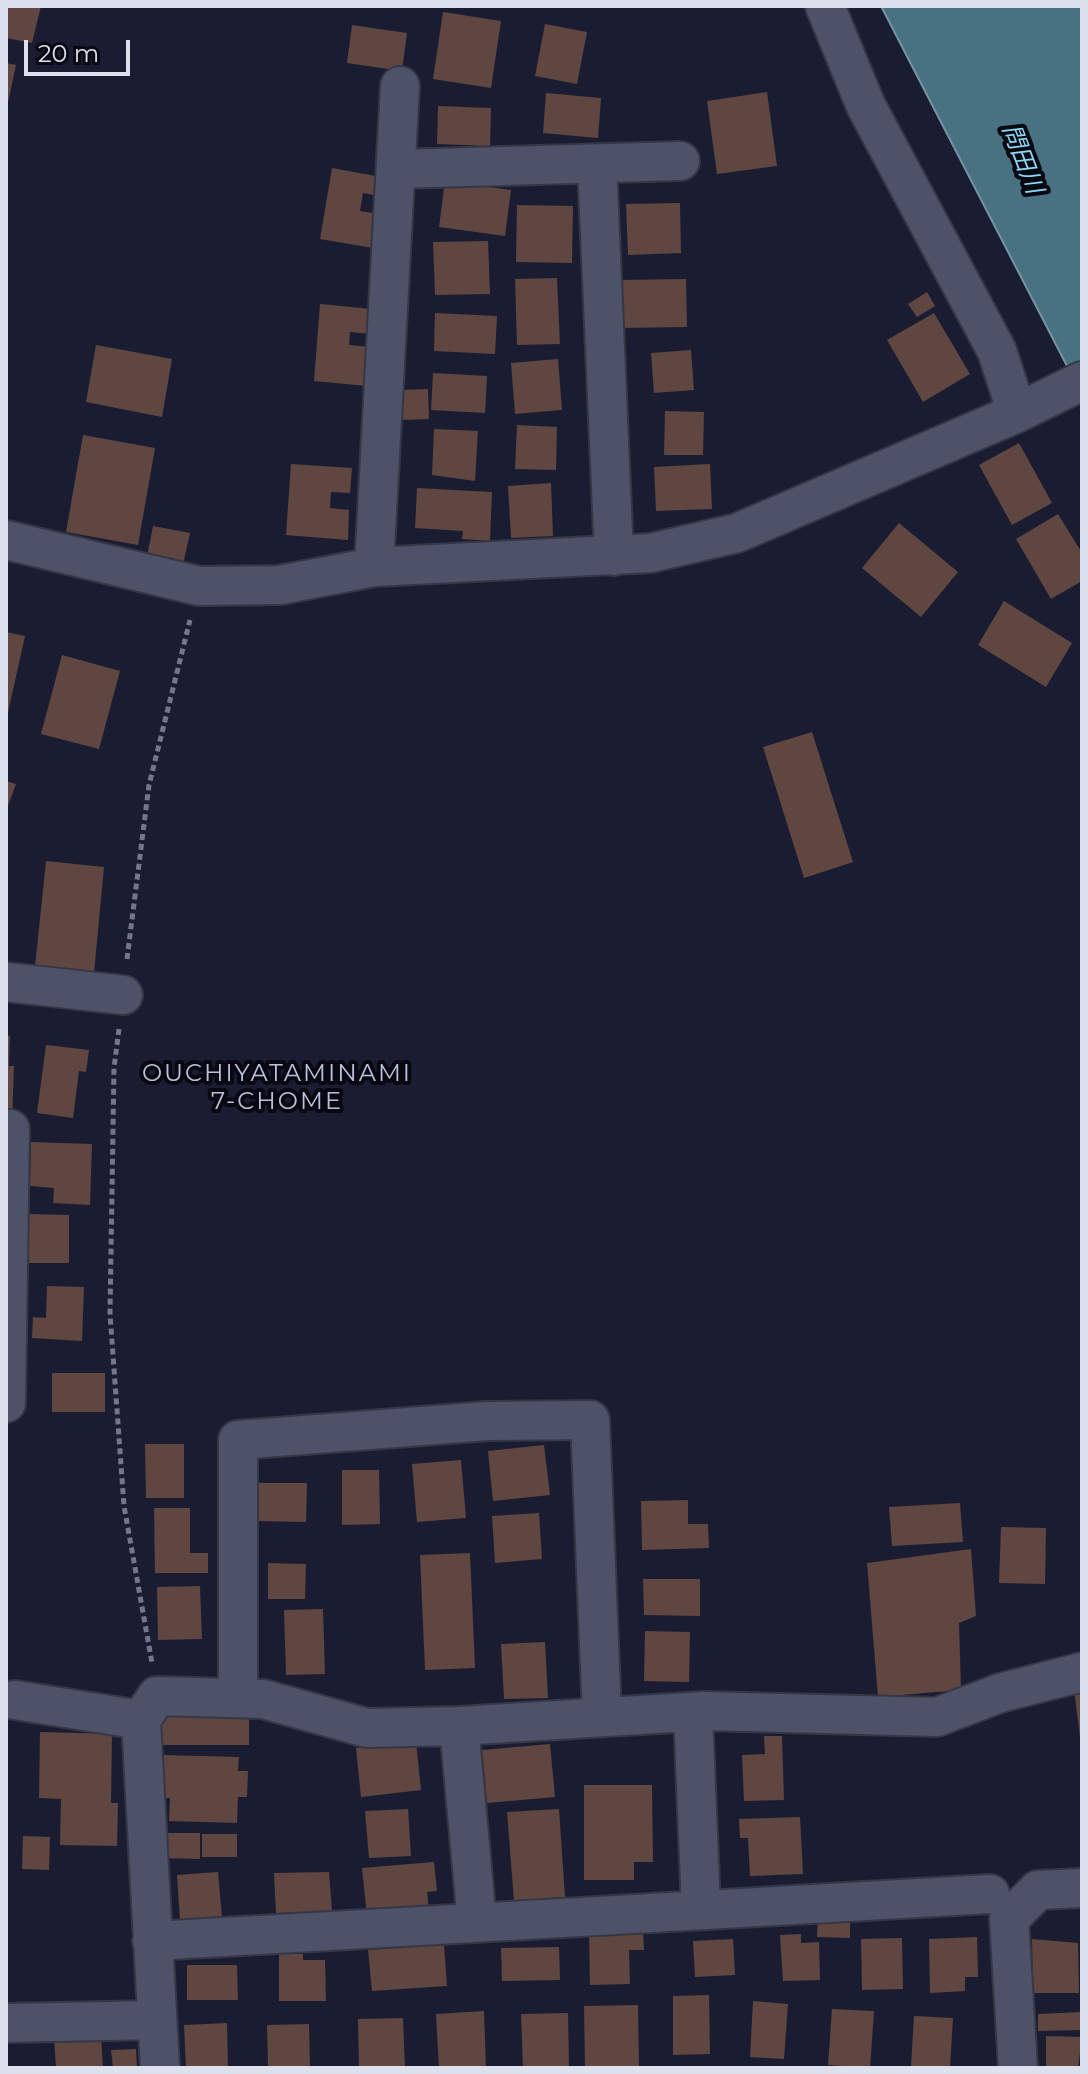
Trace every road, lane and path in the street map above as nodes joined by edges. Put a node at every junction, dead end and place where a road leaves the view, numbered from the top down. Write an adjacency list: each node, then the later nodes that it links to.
1 (825, 6): 7 (street)
2 (400, 86): 5 (street)
3 (680, 161): 4 (street)
4 (597, 164): 5 (street); 9 (street)
5 (397, 169): 10 (street)
6 (1072, 386): 7 (street)
7 (1017, 413): 9 (street)
8 (6, 540): 11 (street)
9 (614, 556): 10 (street)
10 (374, 567): 11 (street)
11 (199, 586): 13 (path)
12 (6, 982): 13 (street)
13 (123, 995): 19 (path)
14 (10, 1129): 15 (street)
15 (6, 1403)
16 (1082, 1672): 20 (street)
17 (238, 1698): 19 (street); 21 (street); 22 (street)
18 (15, 1700): 19 (street)
19 (149, 1708): 27 (street)
20 (693, 1712): 21 (street); 25 (street)
21 (602, 1716): 22 (street)
22 (459, 1726): 26 (street)
23 (1082, 1888): 31 (street)
24 (990, 1894): 25 (street)
25 (701, 1908): 26 (street)
26 (477, 1922): 27 (street)
27 (152, 1941): 28 (street)
28 (156, 2020): 29 (street); 30 (street)
29 (6, 2023)
30 (160, 2068)
31 (1018, 2068)

